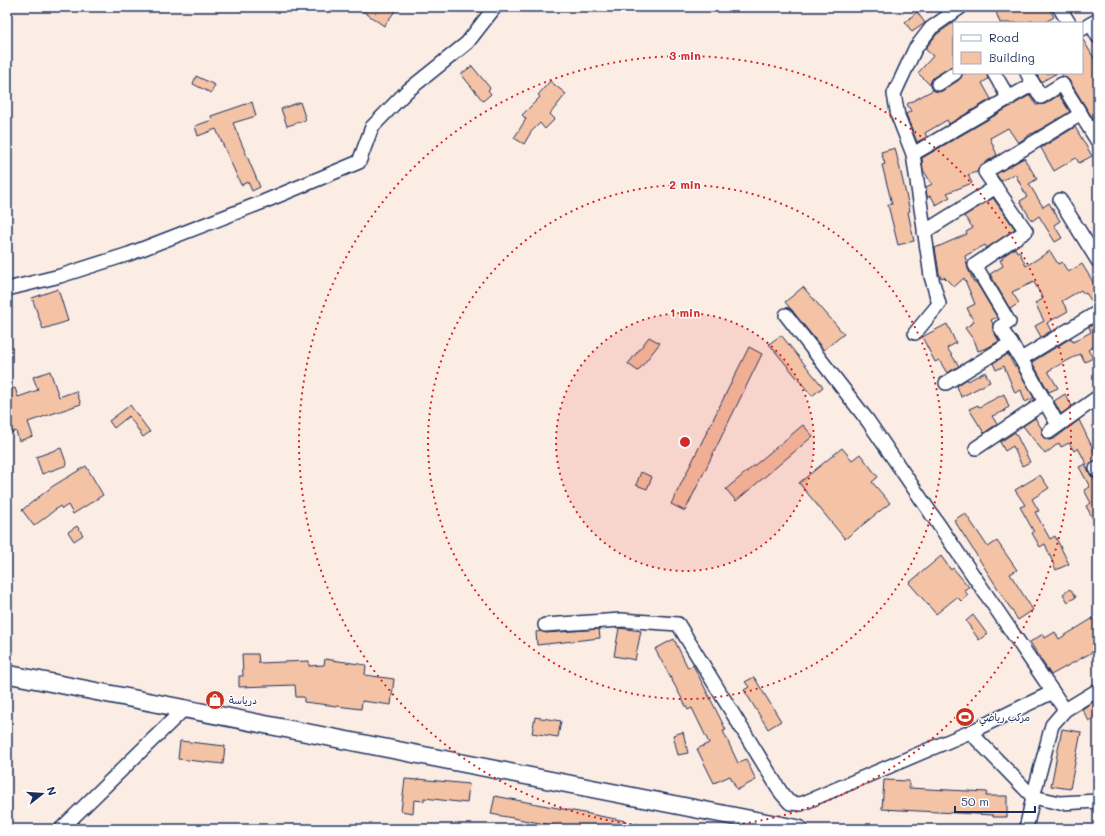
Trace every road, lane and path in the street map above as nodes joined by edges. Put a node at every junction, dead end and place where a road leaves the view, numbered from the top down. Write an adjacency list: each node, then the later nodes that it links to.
1 (495, 7): 19 (street)
2 (961, 7): 14 (street)
3 (1059, 7): 4 (street)
4 (1068, 22)
5 (1090, 25): 6 (street)
6 (1098, 37)
7 (953, 74): 10 (street)
8 (995, 74): 11 (street)
9 (1030, 79): 11 (street); 12 (street)
10 (938, 84)
11 (1009, 99): 14 (street)
12 (1081, 114): 13 (street); 15 (street)
13 (1098, 142)
14 (913, 154): 17 (street)
15 (996, 187): 17 (street); 23 (street)
16 (1060, 200): 18 (street)
17 (924, 232): 22 (street)
18 (1098, 261)
19 (7, 289)
20 (1098, 312): 24 (street)
21 (786, 315): 32 (street)
22 (915, 333)
23 (1010, 343): 24 (street); 25 (street)
24 (1021, 359): 27 (street)
25 (946, 383)
26 (1098, 397): 27 (street)
27 (1045, 402): 28 (street)
28 (976, 448)
29 (545, 625): 35 (street)
30 (7, 674): 33 (main road)
31 (1098, 690): 34 (street)
32 (1053, 692): 34 (street); 35 (street)
33 (184, 709): 38 (street); 39 (main road)
34 (1065, 710): 36 (street)
35 (970, 732): 36 (street)
36 (1033, 797): 37 (street); 40 (street)
37 (1098, 801)
38 (60, 829)
39 (799, 829)
40 (1026, 829)

